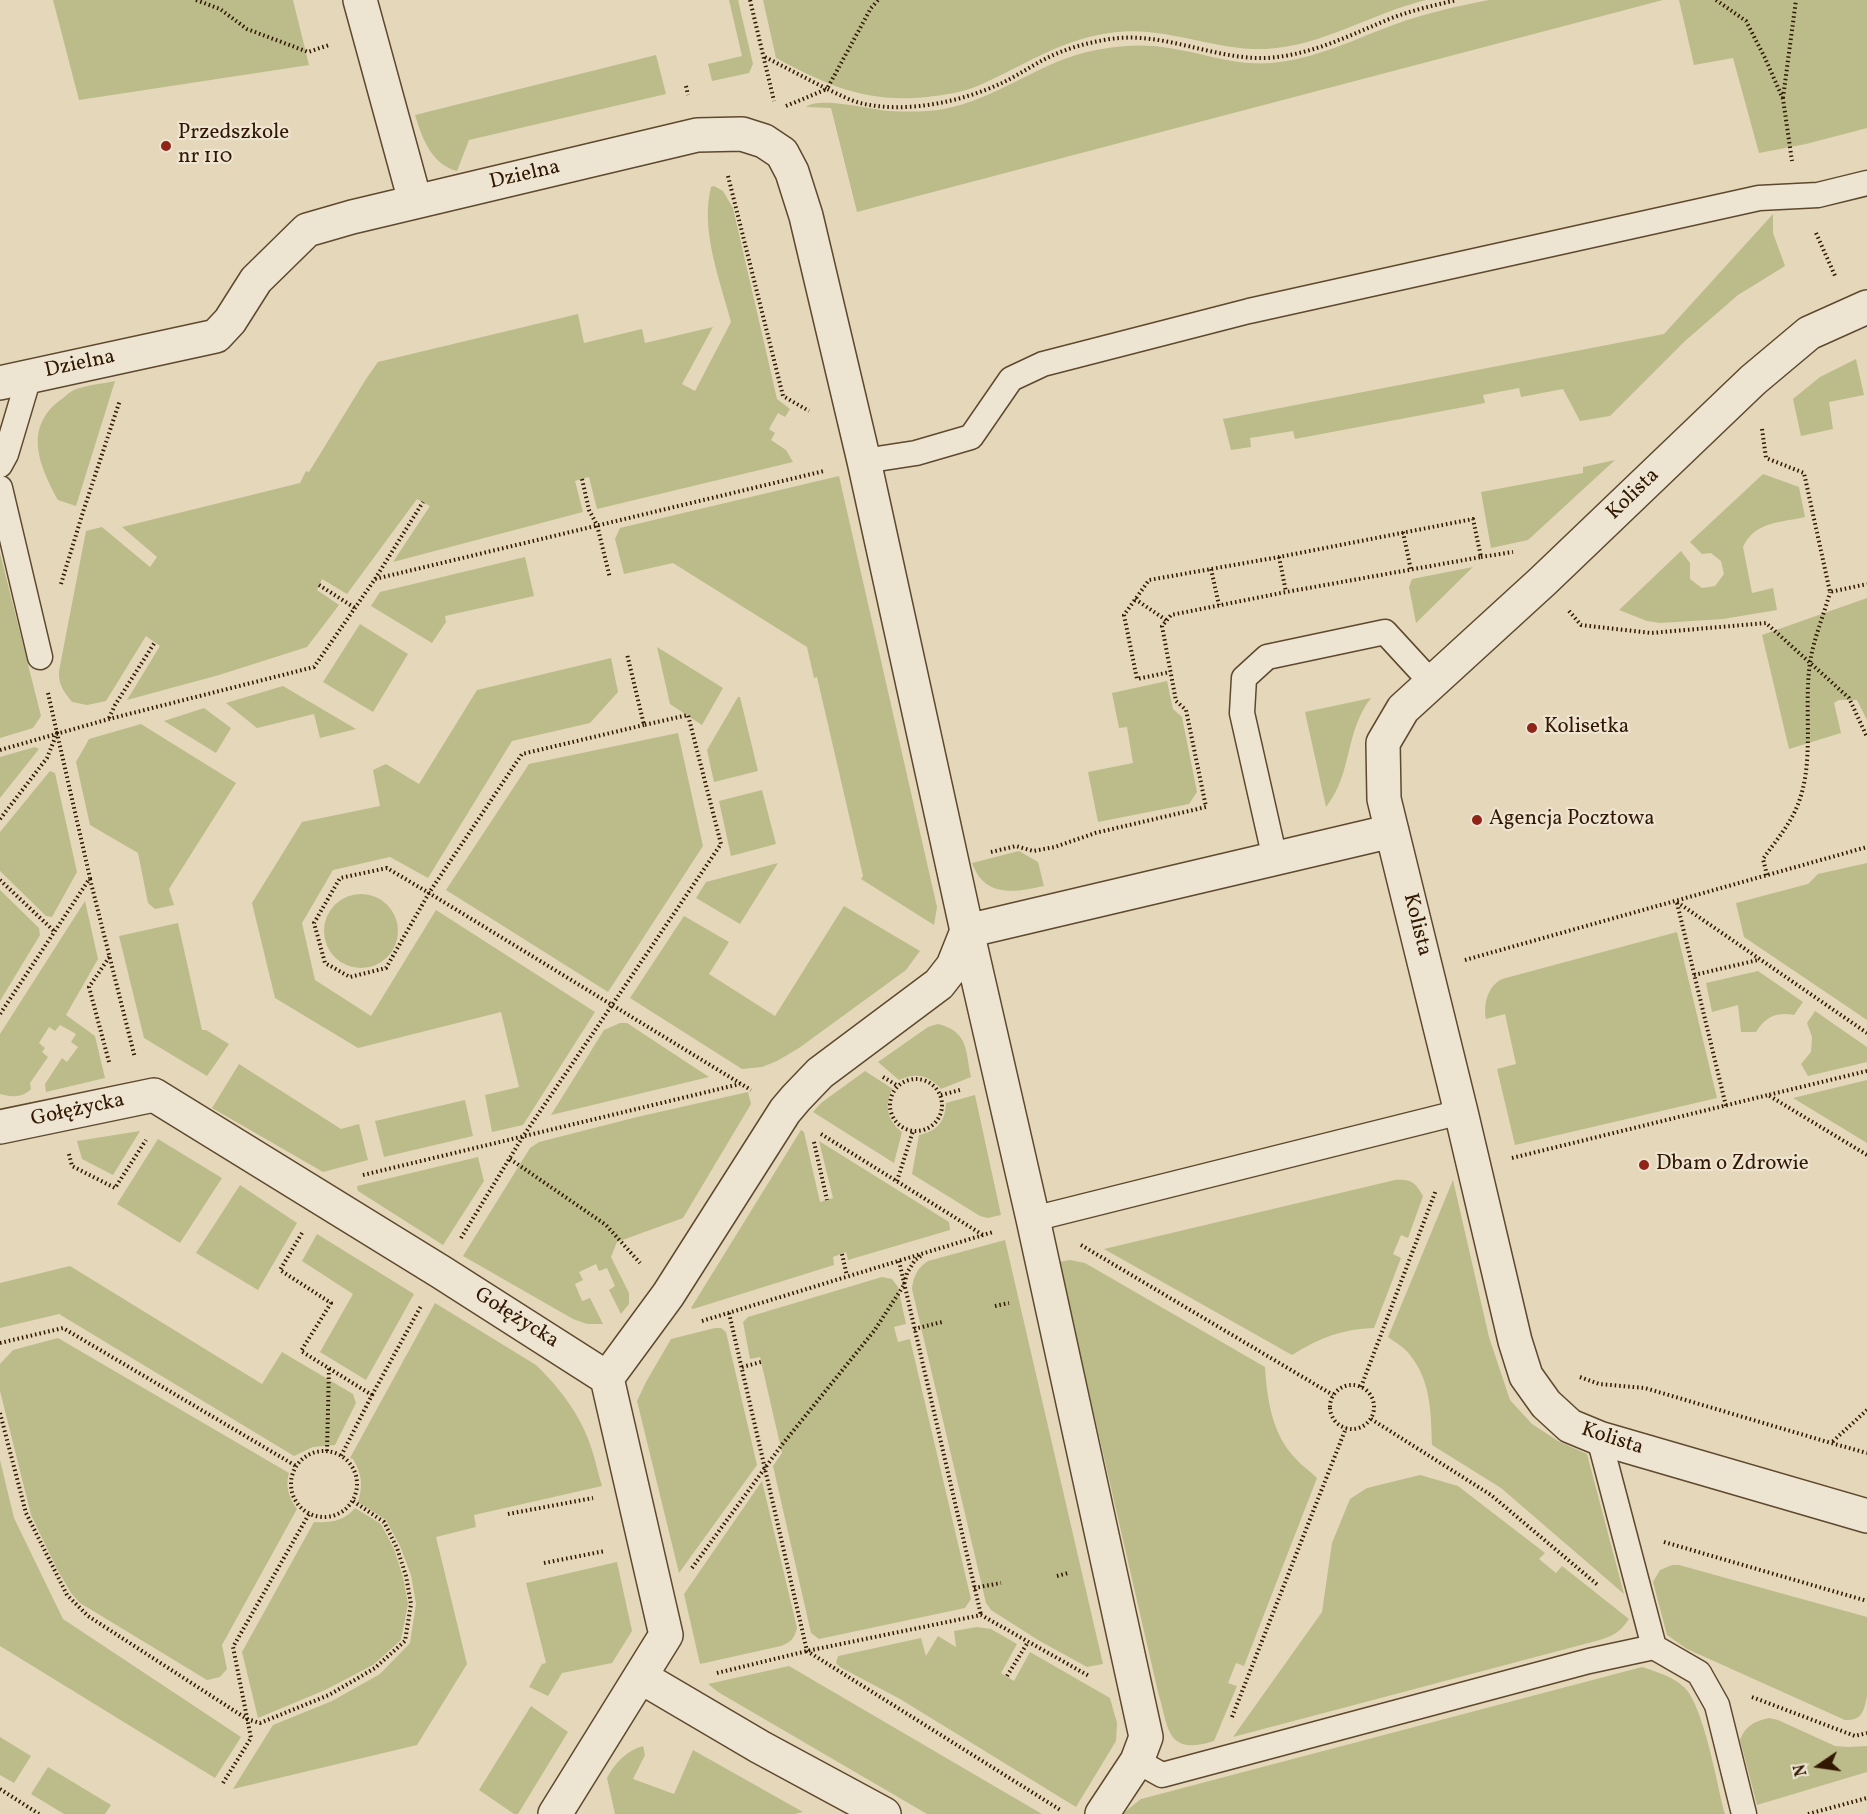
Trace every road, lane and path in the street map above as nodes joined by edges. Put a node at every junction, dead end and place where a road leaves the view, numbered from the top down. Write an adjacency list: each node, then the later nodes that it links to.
1 (196, 0): 10 (path)
2 (360, 0): 10 (street)
3 (750, 0): 11 (path)
4 (878, 0): 12 (path)
5 (1439, 0): 9 (path)
6 (1457, 0): 9 (path)
7 (1716, 0): 13 (path)
8 (1796, 0): 13 (path)
9 (1445, 3): 12 (path)
10 (370, 34): 19 (street)
11 (764, 57): 12 (path); 14 (path)
12 (826, 89): 14 (path)
13 (1783, 99): 18 (path)
14 (776, 111): 15 (path)
15 (764, 141): 19 (street, Dzielna); 26 (street, Dzielna)
16 (726, 167): 24 (path)
17 (1867, 183): 18 (lane)
18 (1801, 195): 20 (path); 26 (lane)
19 (415, 201): 21 (street, Dzielna)
20 (1859, 310): 22 (street, Kolista)
21 (15, 380): 27 (lane)
22 (1741, 392): 40 (street, Kolista); 45 (path)
23 (122, 395): 43 (path)
24 (812, 421)
25 (823, 461): 28 (path)
26 (864, 461): 28 (path); 65 (street, Dzielna)
27 (0, 465)
28 (825, 471): 32 (path)
29 (582, 479): 32 (path)
30 (0, 488): 52 (lane)
31 (423, 502): 39 (path)
32 (597, 525): 38 (path); 39 (path)
33 (1403, 532): 34 (path); 35 (path); 37 (path)
34 (1279, 557): 36 (path); 44 (path)
35 (1481, 557): 37 (path); 40 (path)
36 (1211, 569): 46 (path); 47 (path)
37 (1411, 570): 44 (path)
38 (610, 578)
39 (375, 579): 48 (path)
40 (1543, 581): 53 (path); 55 (street, Kolista)
41 (1867, 584): 45 (path)
42 (319, 585): 48 (path)
43 (60, 590)
44 (1286, 592): 47 (path)
45 (1830, 592): 53 (path)
46 (1135, 599): 49 (path); 54 (path)
47 (1219, 605): 49 (path)
48 (355, 608): 56 (path)
49 (1166, 620): 54 (path)
50 (155, 642): 56 (path)
51 (627, 654): 57 (path)
52 (40, 657): 58 (path)
53 (1810, 663): 59 (path); 66 (path)
54 (1170, 672): 65 (path)
55 (1431, 682): 62 (street, Kolista); 64 (lane)
56 (109, 719): 58 (path)
57 (644, 725): 69 (path); 77 (path)
58 (57, 733): 60 (path); 61 (path); 67 (path)
59 (1867, 737)
60 (0, 750)
61 (0, 819)
62 (1392, 831): 64 (street); 75 (street, Kolista)
63 (1867, 847): 66 (path)
64 (1275, 859): 72 (street)
65 (952, 861): 72 (street, Dzielna)
66 (1767, 875): 70 (path)
67 (90, 878): 71 (path); 73 (path)
68 (0, 880): 71 (path)
69 (429, 893): 69 (path); 77 (path)
70 (1676, 901): 74 (path); 75 (path); 76 (path)
71 (54, 931): 78 (path)
72 (968, 931): 87 (street); 98 (street, Dzielna)
73 (110, 956): 81 (path); 84 (path)
74 (1759, 959): 76 (path); 79 (path)
75 (1427, 970): 86 (street, Kolista)
76 (1694, 975): 85 (path)
77 (610, 1005): 82 (path); 90 (path)
78 (0, 1014)
79 (1867, 1033)
80 (1867, 1071): 83 (path)
81 (112, 1072)
82 (740, 1084): 87 (path); 90 (path)
83 (1768, 1095): 85 (path); 92 (path)
84 (157, 1101): 88 (street, Gołężycka); 91 (path); 96 (street, Gołężycka)
85 (1726, 1106): 94 (path)
86 (1461, 1112): 94 (street, Kolista); 98 (lane)
87 (798, 1119): 95 (path); 97 (path); 105 (street)
88 (0, 1127)
89 (913, 1131): 89 (path); 95 (path)
90 (522, 1138): 93 (path); 96 (path)
91 (68, 1147)
92 (1867, 1155)
93 (510, 1159): 102 (path); 105 (path)
94 (1474, 1166): 114 (path); 121 (street, Kolista)
95 (897, 1181): 99 (path)
96 (314, 1193): 102 (street, Gołężycka); 111 (path)
97 (827, 1200)
98 (1033, 1219): 116 (path); 148 (street, Dzielna)
99 (926, 1252): 101 (path); 104 (path)
100 (842, 1254): 103 (path)
101 (899, 1261): 103 (path); 104 (path)
102 (441, 1272): 113 (street, Gołężycka); 115 (path)
103 (847, 1276): 110 (path)
104 (904, 1285): 107 (path); 127 (path)
105 (668, 1295): 113 (street)
106 (942, 1322): 107 (path)
107 (914, 1329): 138 (path)
108 (0, 1343): 126 (path)
109 (761, 1362): 110 (path)
110 (742, 1366): 127 (path)
111 (329, 1368): 115 (path); 123 (path)
112 (1576, 1376): 122 (path)
113 (608, 1378): 128 (street)
114 (1361, 1387): 116 (path); 119 (path)
115 (372, 1395): 125 (path)
116 (1333, 1395): 120 (path)
117 (1867, 1410): 122 (path)
118 (0, 1413): 150 (path)
119 (1371, 1419): 120 (path); 140 (path)
120 (1346, 1428): 152 (path)
121 (1599, 1438): 132 (street, Kolista); 134 (lane)
122 (1831, 1443): 124 (path)
123 (327, 1451): 125 (path); 126 (path)
124 (1867, 1453)
125 (341, 1456): 129 (path)
126 (296, 1466): 130 (path)
127 (765, 1467): 136 (path); 144 (path)
128 (632, 1490): 131 (path); 133 (street)
129 (352, 1502): 130 (path); 150 (path)
130 (309, 1514): 150 (path)
131 (508, 1514)
132 (1867, 1516)
133 (644, 1543): 135 (path); 147 (street)
134 (1628, 1549): 139 (path); 140 (lane)
135 (544, 1563)
136 (687, 1575)
137 (1001, 1583): 138 (path)
138 (974, 1588): 141 (path)
139 (1867, 1601)
140 (1644, 1608): 143 (lane)
141 (981, 1615): 142 (path); 144 (path)
142 (1028, 1642): 146 (path); 148 (path)
143 (1654, 1647): 149 (lane); 152 (lane)
144 (807, 1651): 145 (path); 160 (path)
145 (710, 1674)
146 (1007, 1676)
147 (641, 1677): 158 (street); 159 (street)
148 (1140, 1705): 153 (street, Dzielna)
149 (1717, 1705): 151 (path); 162 (lane)
150 (248, 1719): 154 (path)
151 (1867, 1733)
152 (1225, 1758): 153 (lane)
153 (1137, 1761): 161 (street, Dzielna)
154 (222, 1783)
155 (0, 1789): 157 (path)
156 (1867, 1798): 163 (path)
157 (39, 1814)
158 (555, 1814)
159 (884, 1814)
160 (1067, 1814)
161 (1102, 1814)
162 (1744, 1814)
163 (1808, 1814)

